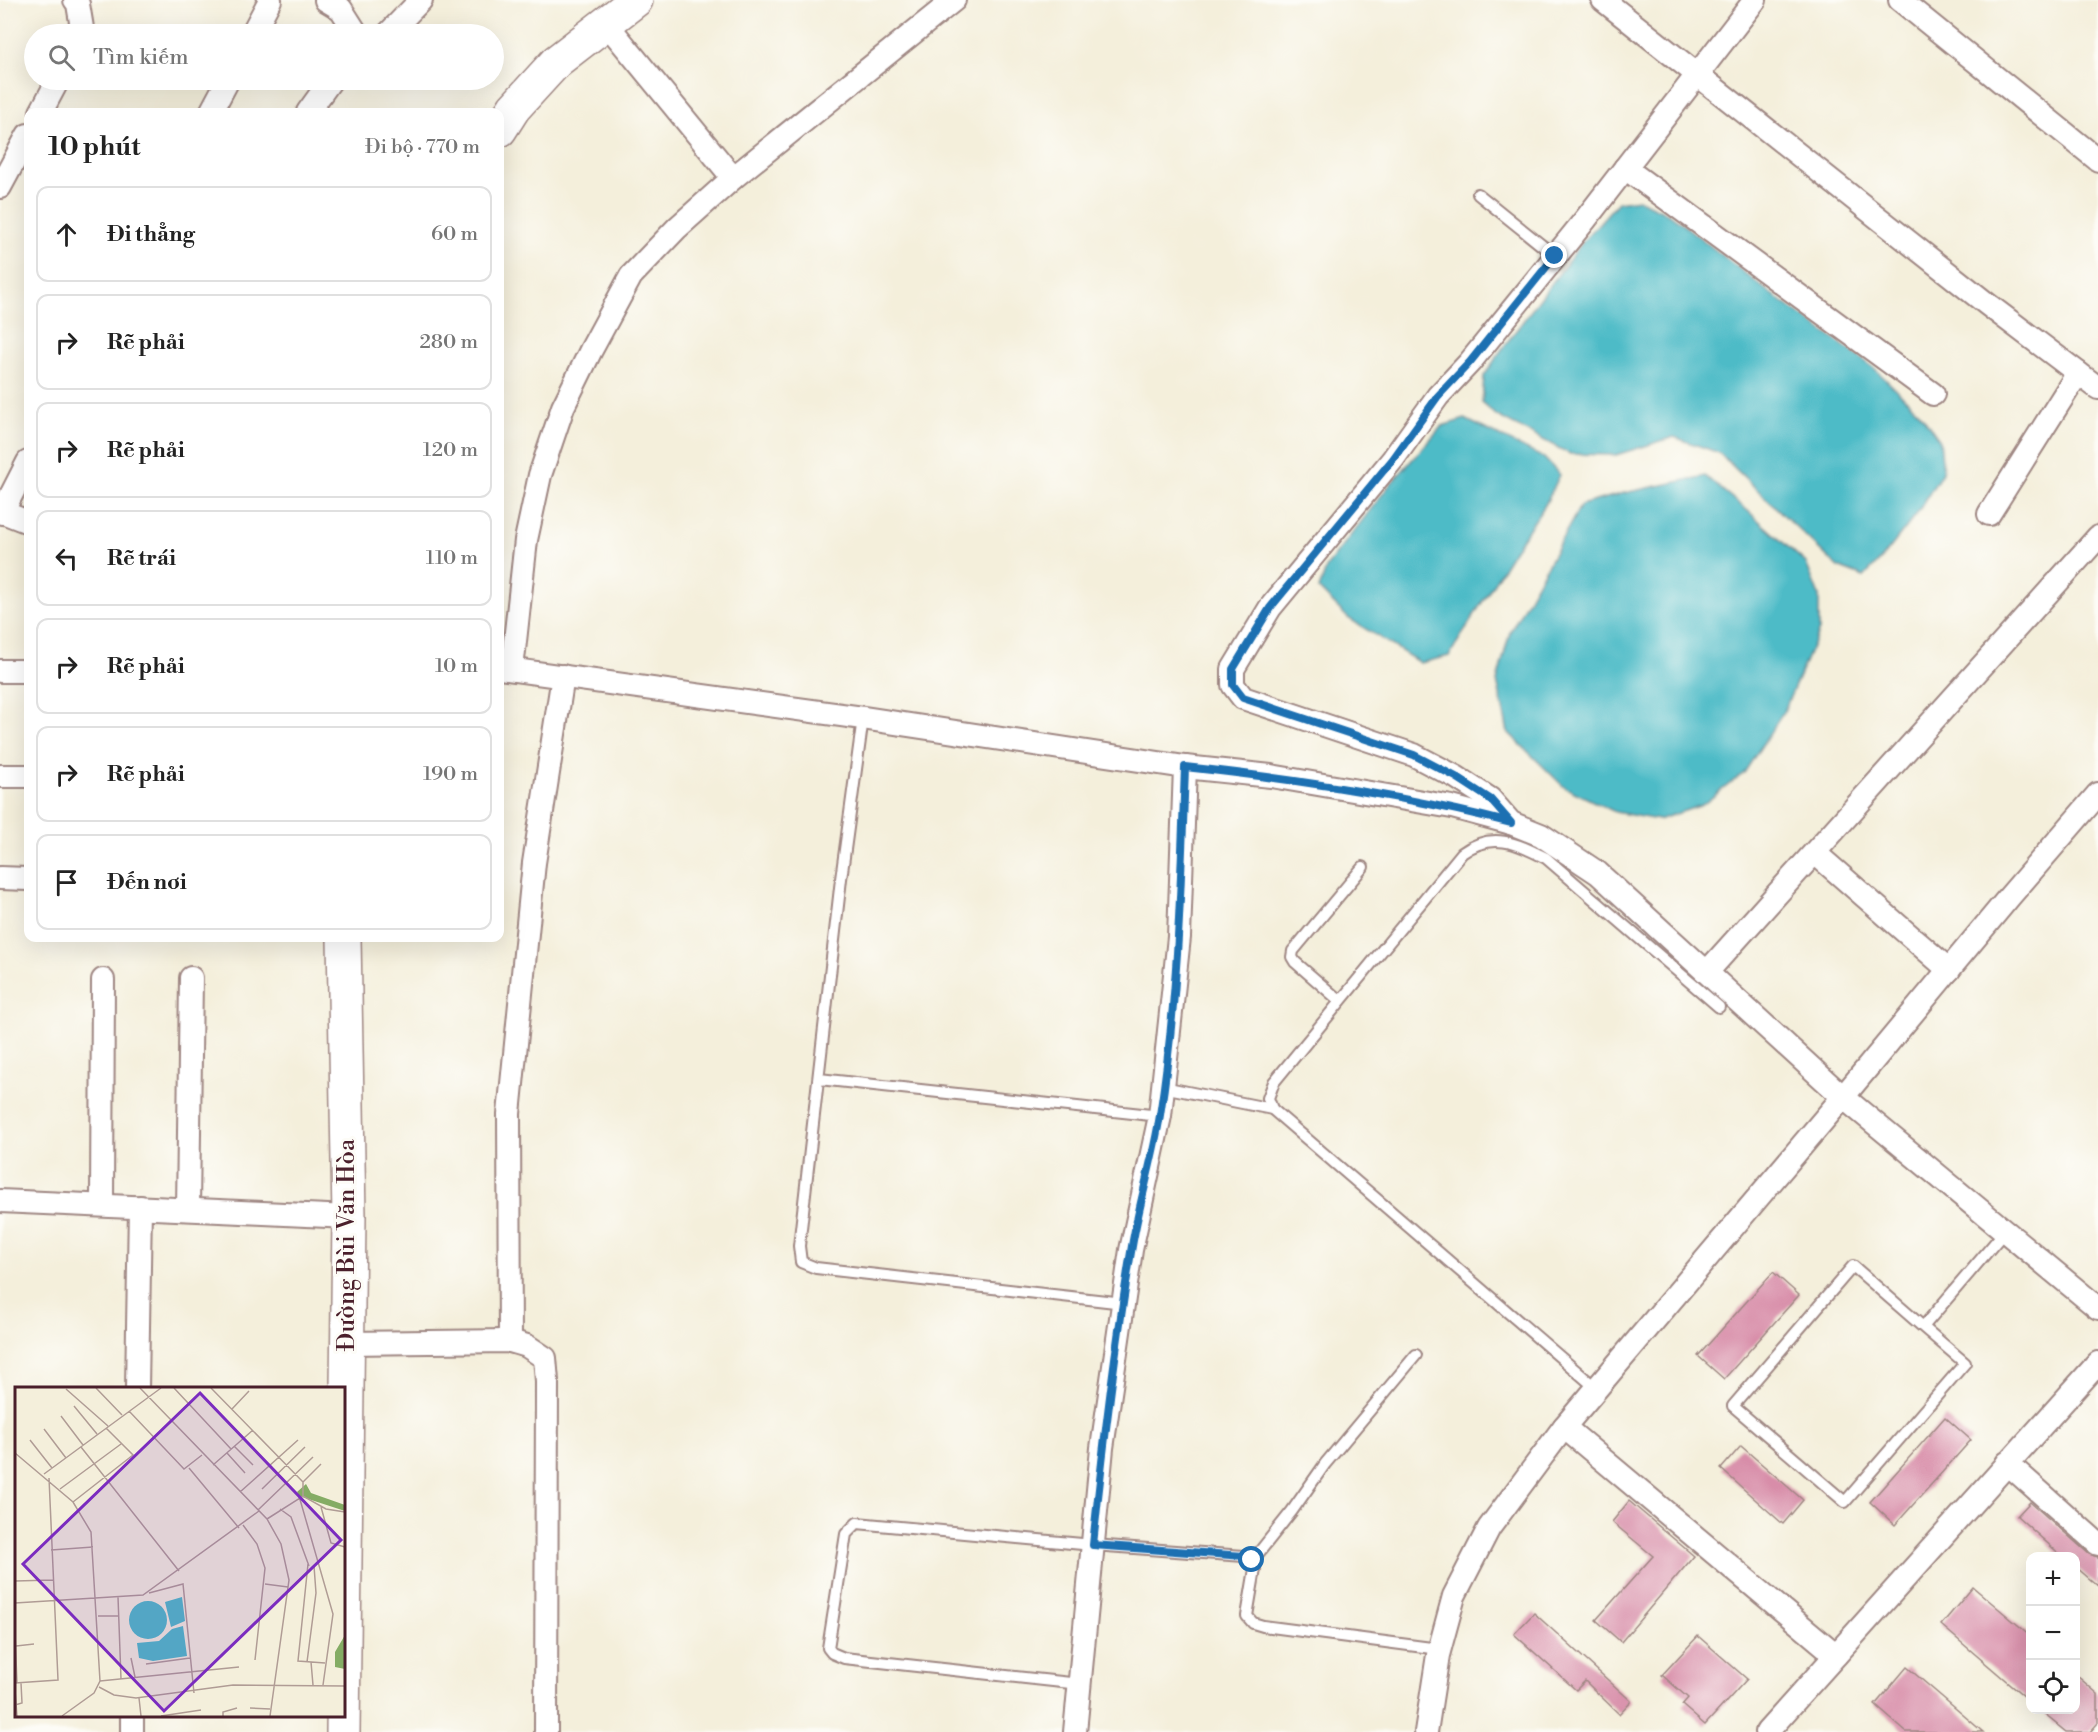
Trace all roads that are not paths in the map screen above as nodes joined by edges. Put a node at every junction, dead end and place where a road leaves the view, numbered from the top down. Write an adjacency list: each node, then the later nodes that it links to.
1 (75, 0): 11 (street)
2 (270, 0): 12 (street)
3 (326, 0): 13 (street)
4 (421, 0): 14 (street)
5 (636, 0): 10 (main road)
6 (954, 0): 26 (street)
7 (1603, 0): 15 (street)
8 (1755, 0): 15 (street)
9 (1900, 0): 24 (street)
10 (606, 23): 22 (main road); 26 (street)
11 (81, 24)
12 (257, 24)
13 (350, 24)
14 (398, 24)
15 (1697, 75): 25 (street); 30 (street)
16 (52, 90): 19 (street)
17 (223, 90): 20 (street)
18 (324, 90): 21 (street)
19 (42, 108)
20 (213, 108)
21 (311, 108)
22 (504, 124)
23 (24, 142): 27 (street)
24 (2098, 160)
25 (1625, 168): 29 (street); 32 (street)
26 (733, 178): 38 (street)
27 (0, 187)
28 (1478, 194): 29 (lane)
29 (1555, 256): 47 (street)
30 (2078, 373): 31 (street); 35 (street)
31 (2098, 388)
32 (1933, 394)
33 (24, 469): 34 (street)
34 (1, 512): 36 (street)
35 (1989, 514)
36 (24, 521)
37 (2098, 537): 48 (street)
38 (506, 669): 41 (street)
39 (0, 671): 40 (street)
40 (24, 671)
41 (564, 676): 42 (street); 73 (street)
42 (863, 718): 43 (street); 59 (lane)
43 (1185, 767): 47 (street); 60 (street)
44 (0, 776): 45 (street)
45 (24, 776)
46 (2098, 794): 53 (street)
47 (1511, 823): 54 (street)
48 (1815, 853): 53 (street); 54 (street)
49 (1363, 867): 57 (lane)
50 (0, 878): 51 (street)
51 (24, 879)
52 (344, 942): 68 (main road, Đường Bùi Văn Hòa)
53 (1948, 970): 61 (street)
54 (1707, 972): 61 (street)
55 (191, 978): 67 (street)
56 (104, 980): 65 (street)
57 (1340, 1001): 58 (lane); 62 (lane)
58 (1719, 1007)
59 (819, 1079): 63 (lane); 70 (lane)
60 (1163, 1087): 62 (lane); 63 (street)
61 (1843, 1097): 69 (street); 78 (street)
62 (1272, 1109): 78 (lane)
63 (1160, 1116): 70 (street)
64 (0, 1201): 65 (street)
65 (102, 1206): 66 (street)
66 (140, 1207): 67 (street); 77 (street)
67 (188, 1209): 68 (street)
68 (349, 1217): 74 (main road, Đường Bùi Văn Hòa)
69 (2005, 1231): 71 (street); 72 (lane)
70 (1124, 1303): 82 (street)
71 (2098, 1308)
72 (1923, 1327): 72 (lane)
73 (510, 1341): 74 (street); 90 (street)
74 (348, 1343): 84 (main road, Đường Bùi Văn Hòa)
75 (1416, 1355): 83 (lane)
76 (2098, 1364): 80 (street)
77 (137, 1387)
78 (1596, 1388): 79 (street)
79 (1564, 1427): 85 (street); 86 (street)
80 (2007, 1463): 81 (street); 86 (street)
81 (2098, 1544)
82 (1093, 1545): 83 (lane); 87 (street); 87 (lane)
83 (1252, 1560): 85 (lane)
84 (345, 1576)
85 (1440, 1649): 92 (street)
86 (1836, 1655): 93 (street)
87 (1080, 1684): 91 (street)
88 (343, 1717): 89 (main road, Đường Bùi Văn Hòa)
89 (343, 1732)
90 (546, 1732)
91 (1076, 1732)
92 (1426, 1732)
93 (1767, 1732)

